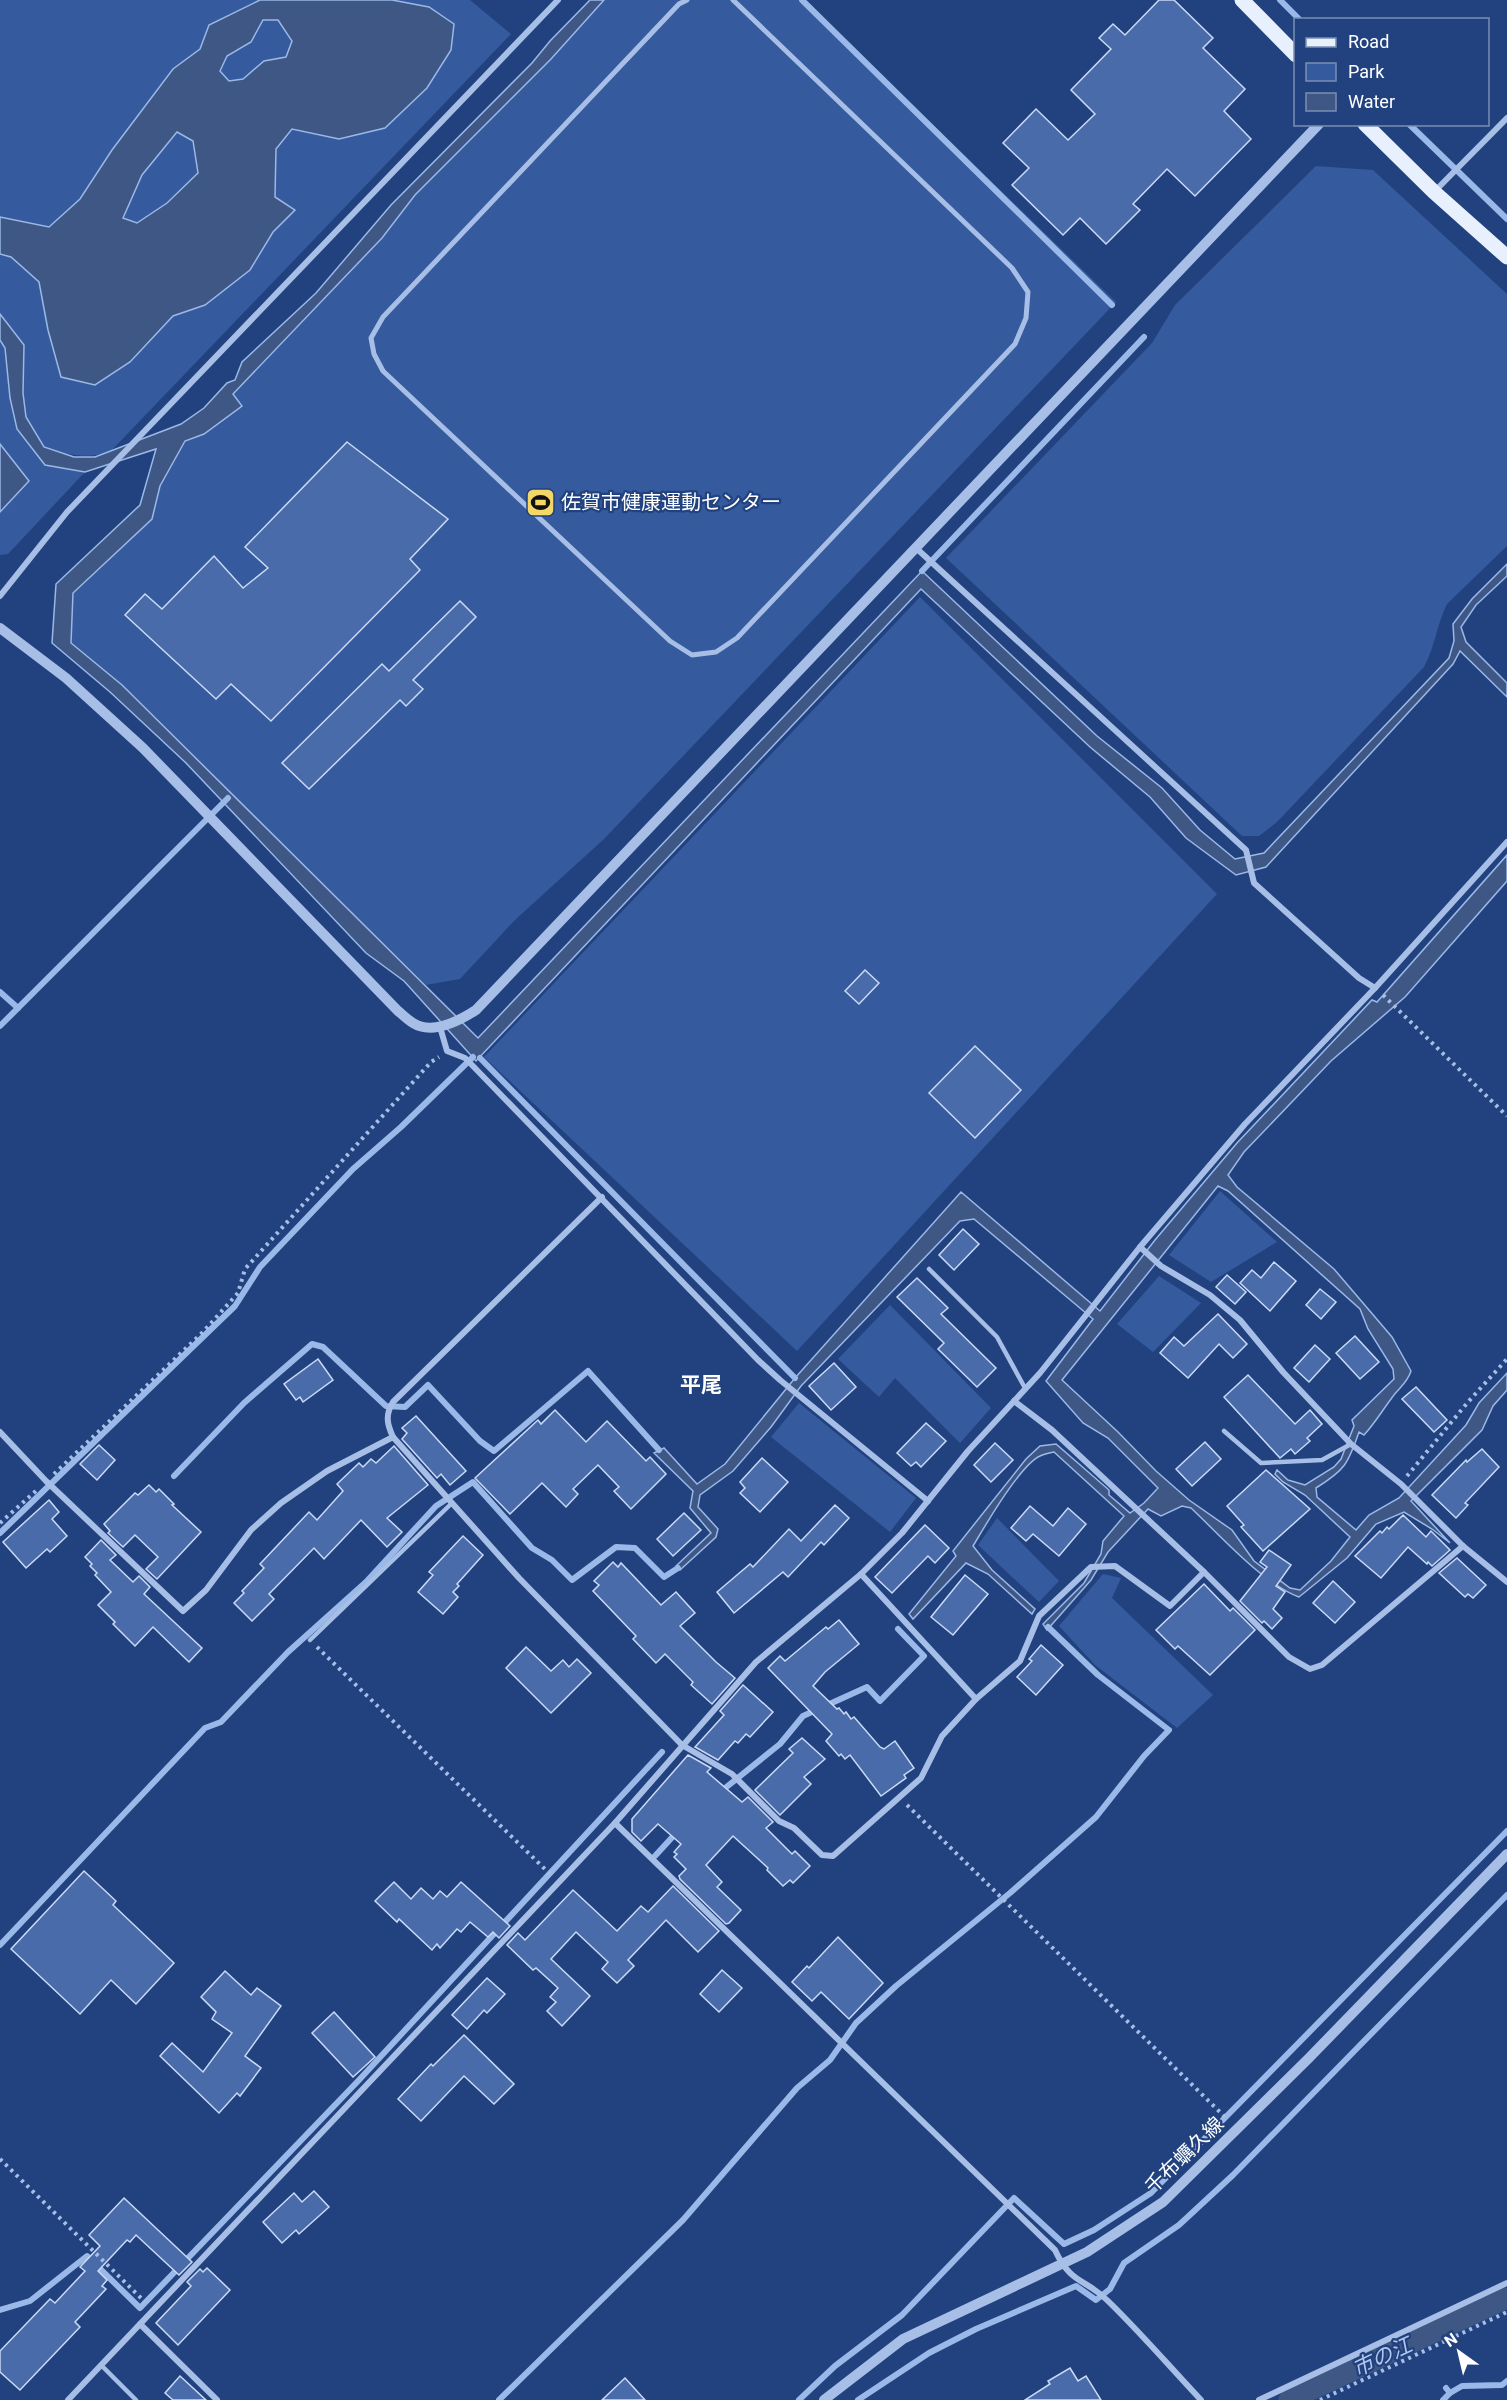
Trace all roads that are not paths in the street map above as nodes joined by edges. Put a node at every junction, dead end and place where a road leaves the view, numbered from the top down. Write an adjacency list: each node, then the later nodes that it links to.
1 (558, 0): 12 (street)
2 (687, 0): 3 (street)
3 (733, 0)
4 (1242, 0): 5 (main road)
5 (1294, 53)
6 (1507, 118): 9 (street)
7 (1317, 126): 11 (street)
8 (1367, 126): 9 (main road)
9 (1434, 192): 10 (main road)
10 (1507, 257)
11 (920, 552): 15 (street); 16 (street)
12 (0, 596)
13 (0, 628): 16 (street)
14 (1507, 842): 15 (street)
15 (1375, 988): 18 (street)
16 (440, 1027): 17 (street)
17 (602, 1197): 24 (street); 26 (street)
18 (1140, 1247): 20 (street); 25 (street)
19 (929, 1269): 20 (lane)
20 (1025, 1388): 21 (street)
21 (1014, 1401): 26 (street); 29 (street)
22 (1224, 1431): 25 (lane)
23 (0, 1432): 24 (street)
24 (393, 1437): 27 (street)
25 (1351, 1444): 28 (street)
26 (928, 1501): 30 (street)
27 (452, 1503): 32 (lane); 34 (street)
28 (1463, 1546): 29 (street); 31 (street)
29 (1204, 1572): 33 (street)
30 (861, 1574): 33 (street); 34 (street)
31 (1507, 1582)
32 (310, 1640)
33 (976, 1700): 34 (street)
34 (682, 1745): 35 (street)
35 (615, 1823): 37 (street); 39 (street)
36 (1507, 1854): 37 (street, 千布蠣久線)
37 (1062, 2264): 44 (street, 千布蠣久線); 45 (street)
38 (1507, 2283): 46 (street)
39 (140, 2324): 40 (street); 43 (street)
40 (101, 2366): 41 (street); 42 (lane)
41 (68, 2400)
42 (136, 2400)
43 (217, 2400)
44 (824, 2400)
45 (1201, 2400)
46 (1259, 2400)

